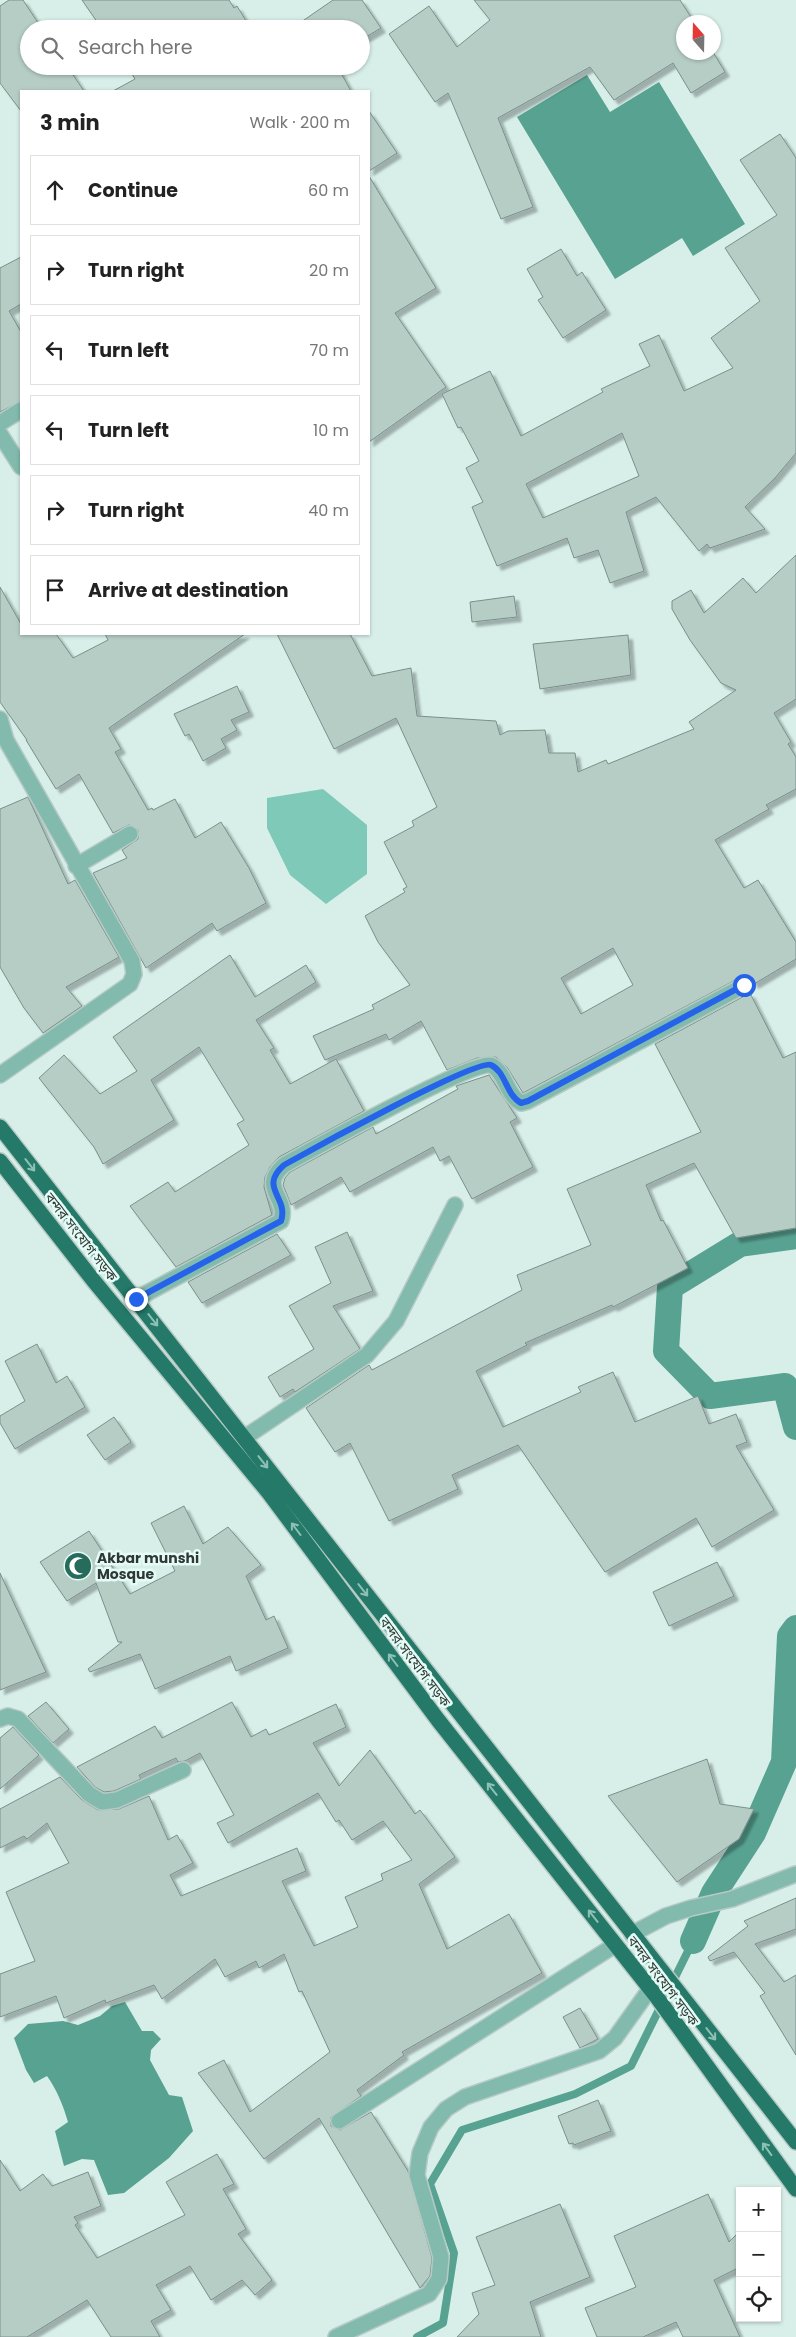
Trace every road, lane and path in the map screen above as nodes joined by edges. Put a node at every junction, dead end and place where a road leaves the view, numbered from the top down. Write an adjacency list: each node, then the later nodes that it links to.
1 (20, 411): 2 (street)
2 (0, 423)
3 (0, 434): 4 (street)
4 (20, 465)
5 (0, 719): 7 (street)
6 (130, 834): 7 (street)
7 (76, 866): 9 (street)
8 (744, 985): 13 (street)
9 (0, 1075)
10 (0, 1127): 13 (highway, বন্দর সংযোগ সড়ক, one-way to 13)
11 (0, 1160): 19 (highway, বন্দর সংযোগ সড়ক, one-way to 11)
12 (455, 1205): 14 (street)
13 (136, 1299): 14 (highway, বন্দর সংযোগ সড়ক, one-way to 14)
14 (244, 1438): 18 (highway, বন্দর সংযোগ সড়ক, one-way to 18)
15 (0, 1719): 16 (street)
16 (183, 1770)
17 (796, 1874): 18 (street)
18 (632, 1934): 22 (highway, বন্দর সংযোগ সড়ক, one-way to 22)
19 (615, 1945): 20 (highway, বন্দর সংযোগ সড়ক); 21 (street)
20 (653, 1992): 23 (highway, বন্দর সংযোগ সড়ক, one-way to 20); 24 (street)
21 (339, 2121)
22 (796, 2142)
23 (796, 2189)
24 (336, 2337)

